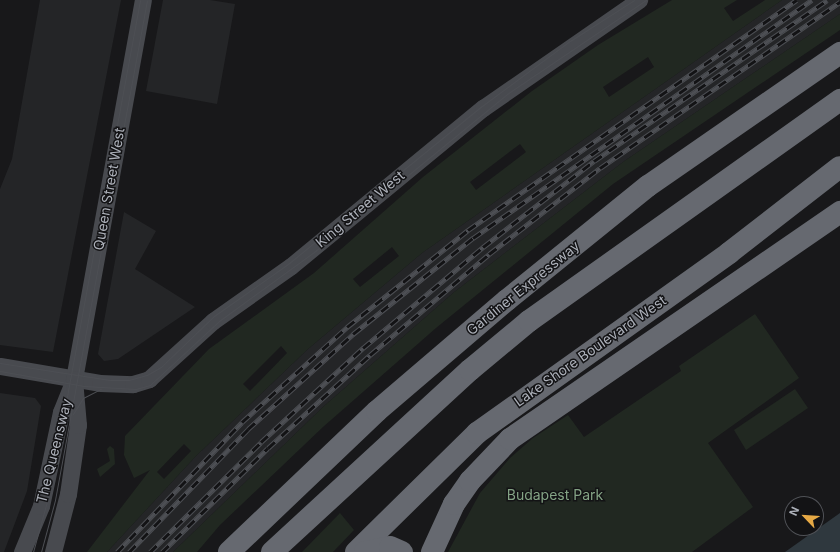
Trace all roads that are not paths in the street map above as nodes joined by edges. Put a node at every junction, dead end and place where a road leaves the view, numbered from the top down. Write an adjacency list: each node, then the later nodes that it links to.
1 (143, 0): 8 (main road, Queen Street West)
2 (639, 0): 8 (main road, King Street West)
3 (840, 53): 11 (highway, Gardiner Expressway)
4 (840, 100): 12 (highway, Gardiner Expressway)
5 (840, 167): 13 (highway, Lake Shore Boulevard West)
6 (840, 212): 16 (highway, Lake Shore Boulevard West)
7 (0, 366): 8 (main road, King Street West)
8 (74, 379): 9 (main road, The Queensway); 10 (main road, The Queensway)
9 (22, 552)
10 (53, 552)
11 (229, 552)
12 (272, 552)
13 (356, 552)
14 (365, 552): 15 (highway)
15 (402, 552)
16 (432, 552)

